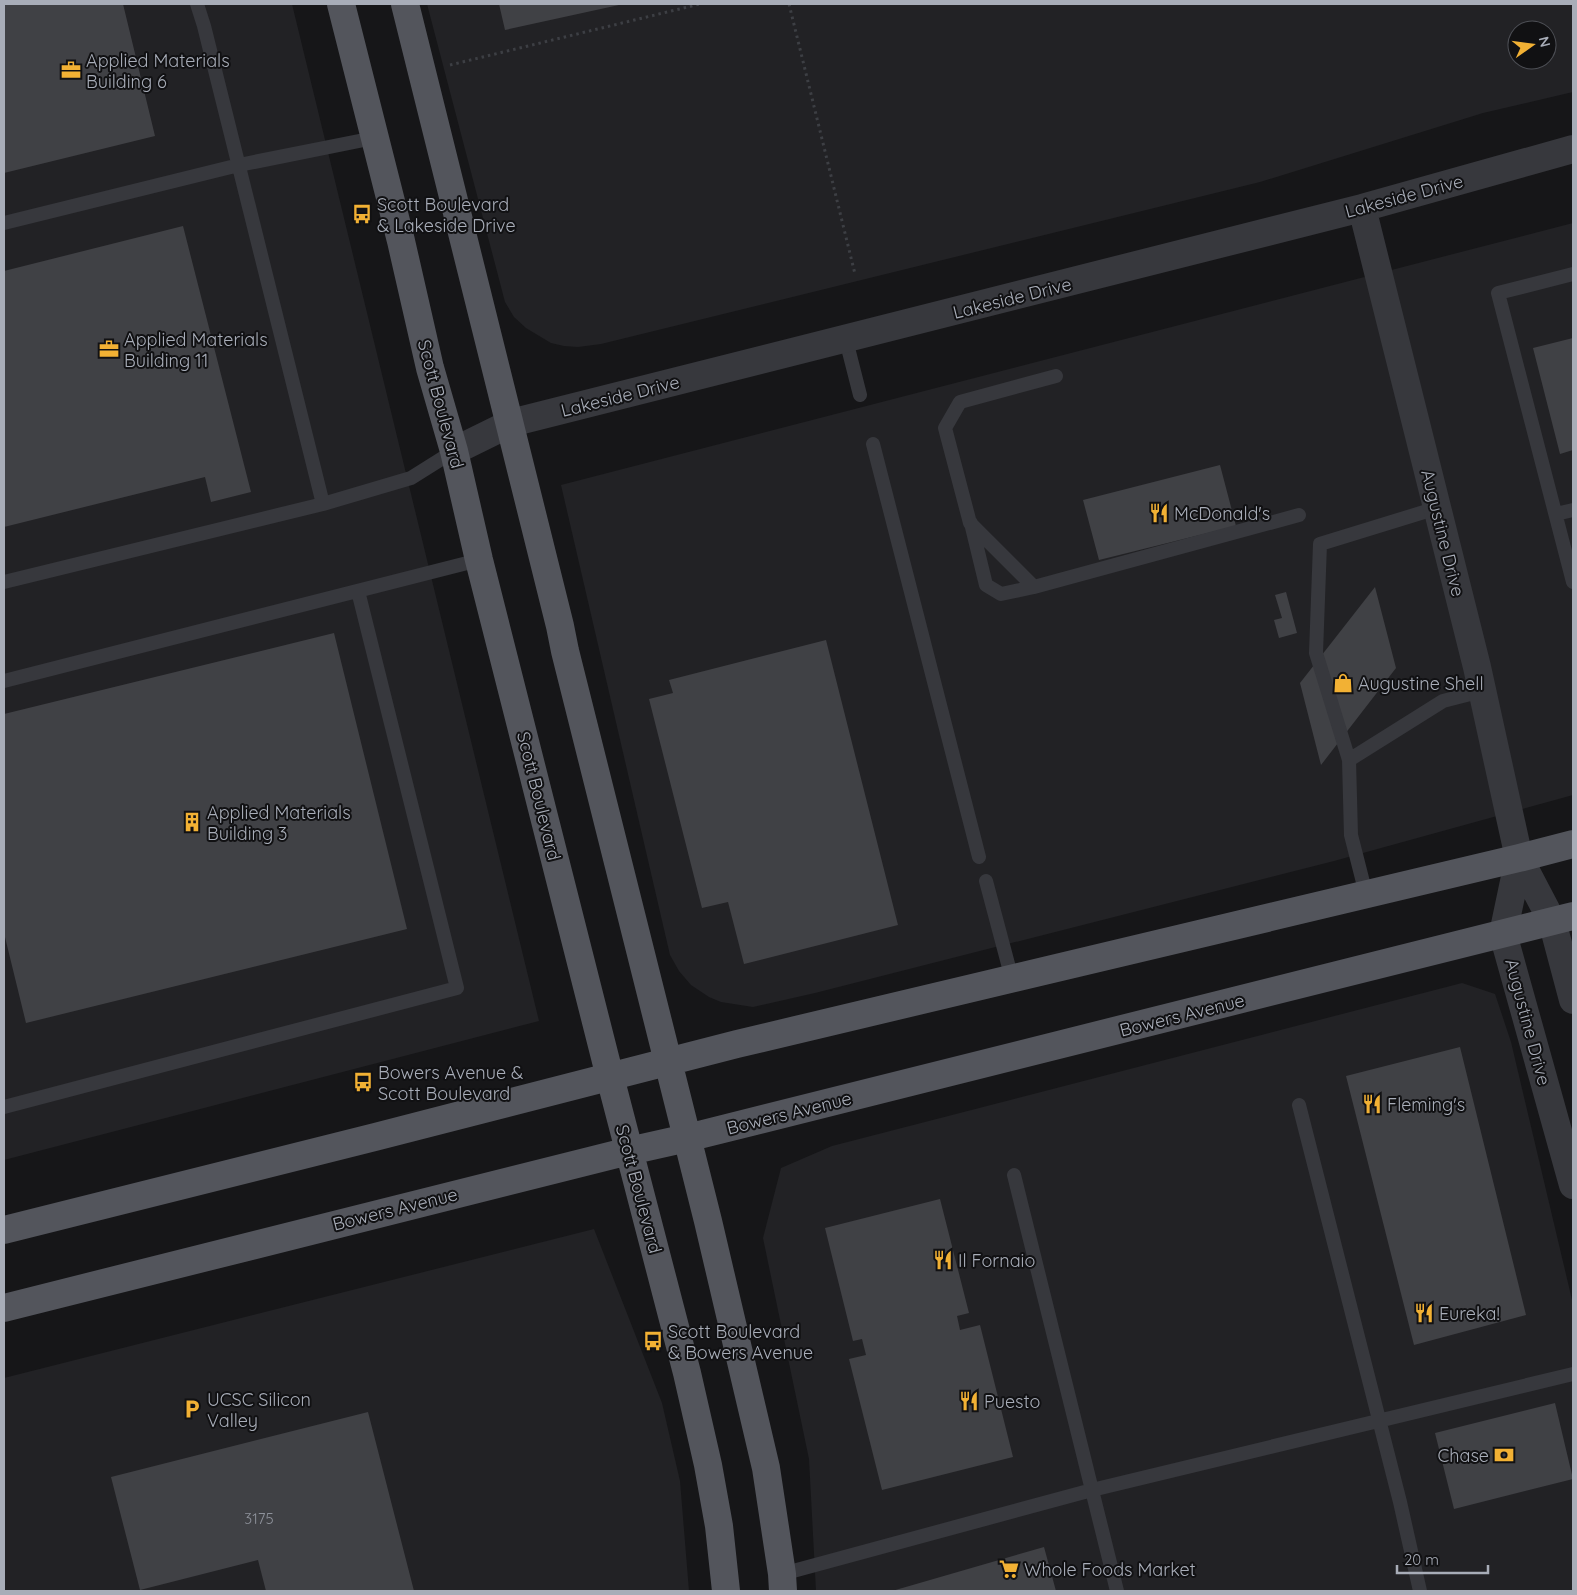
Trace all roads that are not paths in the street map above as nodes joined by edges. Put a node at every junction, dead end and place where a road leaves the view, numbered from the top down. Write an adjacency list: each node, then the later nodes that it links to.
1 (196, 4): 6 (lane)
2 (340, 4): 4 (main road, Scott Boulevard)
3 (405, 4): 13 (main road)
4 (374, 138): 6 (lane); 15 (main road, Scott Boulevard)
5 (1573, 149): 7 (street, Lakeside Drive)
6 (239, 165): 8 (lane); 16 (lane)
7 (1362, 208): 10 (street, Lakeside Drive); 17 (street, Augustine Drive)
8 (4, 223)
9 (1573, 274): 19 (lane)
10 (846, 340): 12 (lane); 13 (street, Lakeside Drive)
11 (1056, 376): 21 (lane)
12 (860, 395)
13 (511, 423): 15 (street, Lakeside Drive); 39 (main road)
14 (873, 444): 31 (lane)
15 (454, 450): 16 (lane); 22 (main road, Scott Boulevard)
16 (323, 504): 23 (lane)
17 (1437, 508): 28 (street, Augustine Drive); 29 (lane)
18 (1573, 510): 19 (lane)
19 (1556, 514): 24 (lane)
20 (1299, 515): 25 (lane)
21 (970, 523): 25 (lane); 25 (lane)
22 (479, 560): 26 (lane); 40 (main road, Scott Boulevard)
23 (4, 582)
24 (1573, 582)
25 (1034, 587)
26 (358, 591): 27 (lane); 42 (lane)
27 (4, 681)
28 (1482, 691): 29 (lane); 32 (street, Augustine Drive)
29 (1349, 760): 34 (lane)
30 (1573, 844): 32 (main road)
31 (979, 857)
32 (1519, 858): 34 (main road); 35 (street, Augustine Drive); 36 (street, Augustine Drive)
33 (986, 881): 37 (lane)
34 (1366, 894): 37 (main road)
35 (1563, 919): 36 (main road, Bowers Avenue); 38 (street, Augustine Drive)
36 (1503, 934): 43 (main road, Bowers Avenue); 46 (street, Augustine Drive)
37 (1012, 979): 39 (main road)
38 (1573, 1000)
39 (668, 1063): 40 (main road); 43 (main road)
40 (610, 1077): 44 (main road, Scott Boulevard); 47 (main road)
41 (1299, 1105): 50 (lane)
42 (4, 1108)
43 (687, 1138): 44 (main road, Bowers Avenue); 52 (main road)
44 (628, 1151): 48 (main road, Bowers Avenue); 53 (main road, Scott Boulevard)
45 (1014, 1175): 51 (lane)
46 (1573, 1185)
47 (4, 1230)
48 (4, 1308)
49 (1573, 1374): 50 (lane)
50 (1379, 1422): 51 (lane); 55 (lane)
51 (1092, 1490): 52 (lane); 54 (lane)
52 (783, 1582)
53 (726, 1591)
54 (1117, 1591)
55 (1420, 1591)

